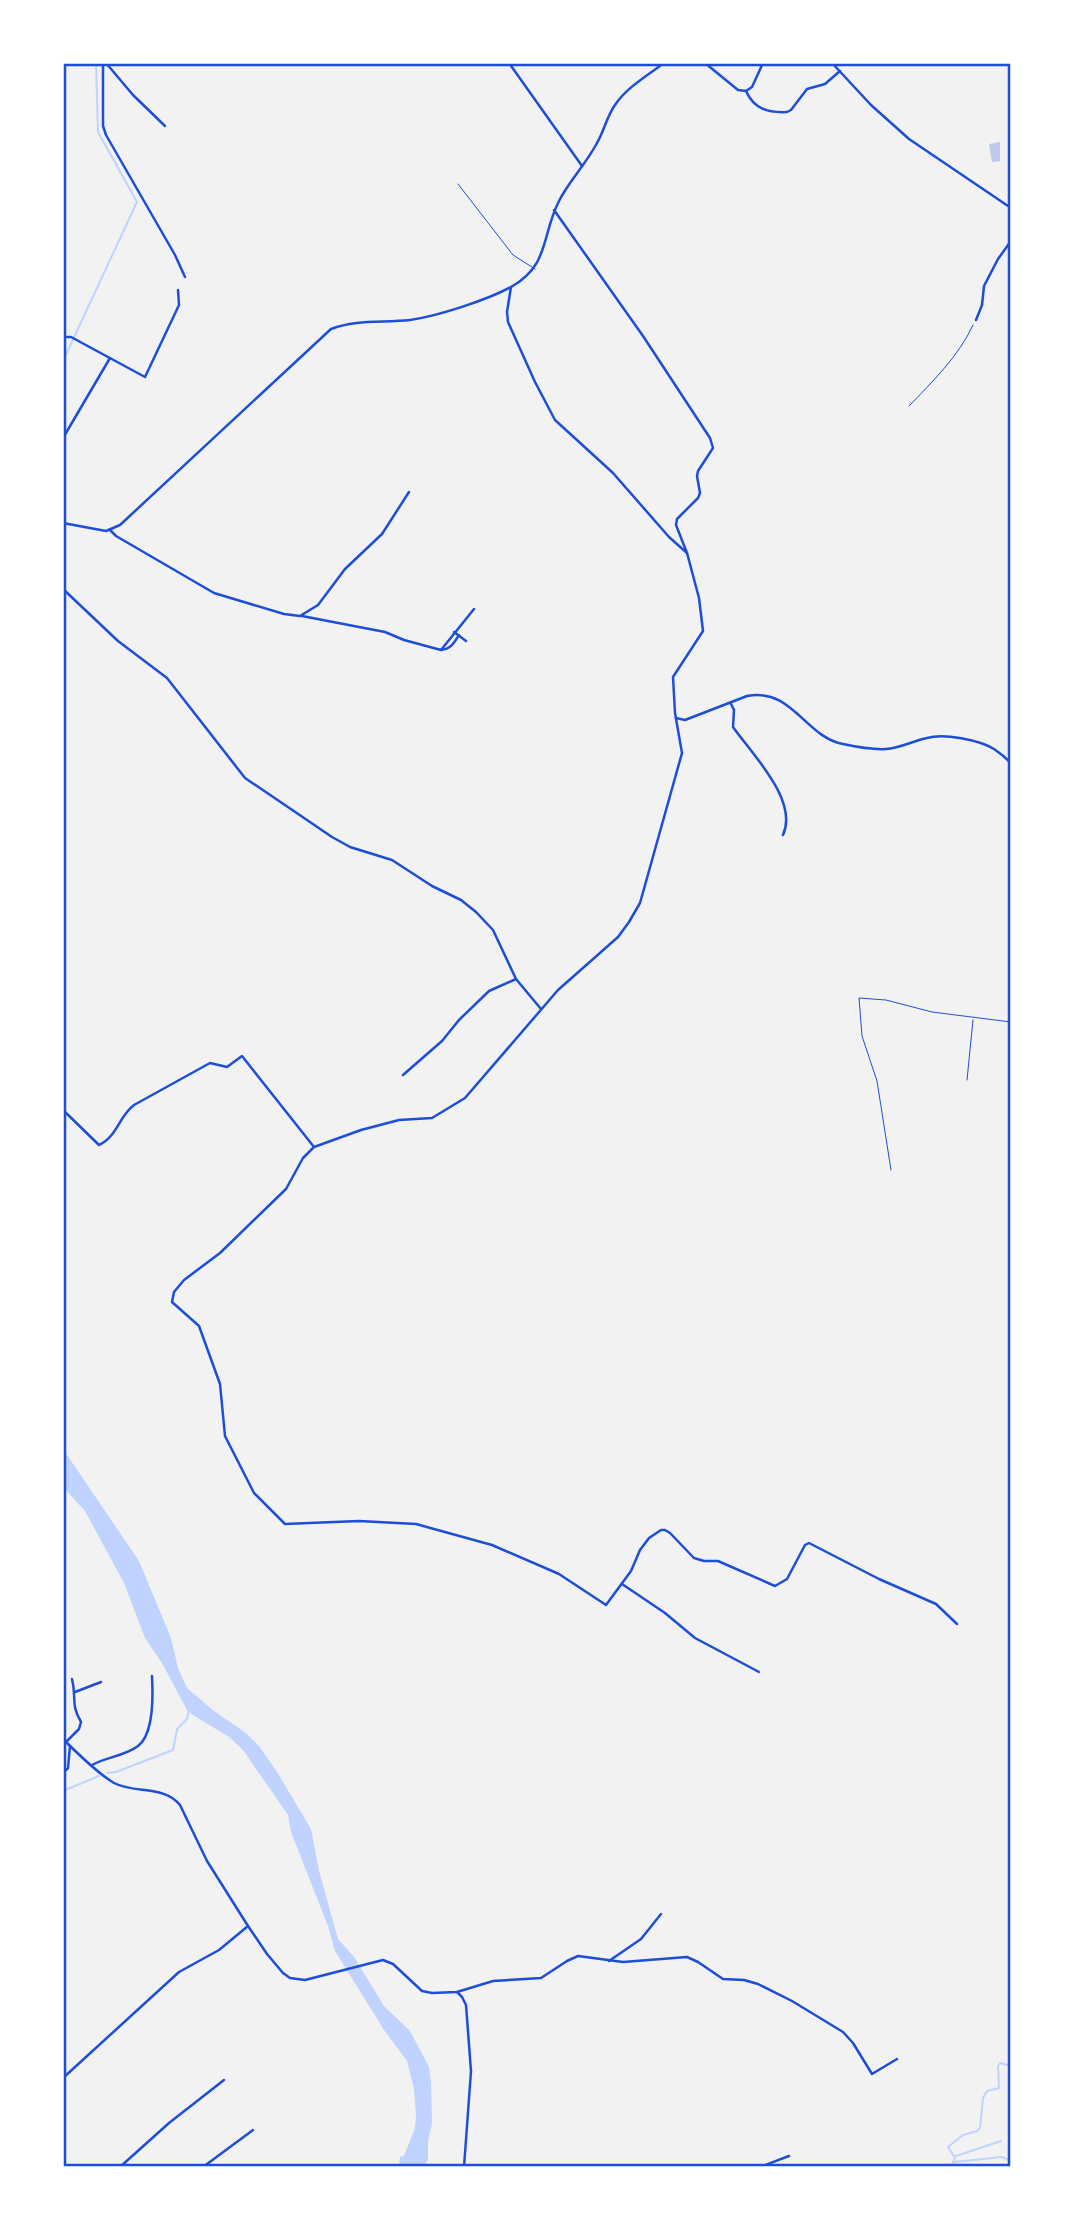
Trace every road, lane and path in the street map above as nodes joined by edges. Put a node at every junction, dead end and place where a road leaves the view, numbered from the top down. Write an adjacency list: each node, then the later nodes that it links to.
1 (105, 63): 9 (street); 16 (street)
2 (509, 63): 10 (street)
3 (664, 63): 10 (street)
4 (705, 63): 8 (street)
5 (763, 63): 8 (street)
6 (832, 63): 7 (street)
7 (840, 71): 8 (street); 12 (street)
8 (746, 91)
9 (165, 126)
10 (582, 166): 13 (street)
11 (458, 184): 15 (lane)
12 (1011, 208)
13 (554, 211): 15 (street); 27 (street)
14 (1011, 242): 19 (street)
15 (535, 269): 17 (street)
16 (185, 277)
17 (511, 287): 26 (street); 27 (street)
18 (178, 290): 21 (street)
19 (976, 320): 22 (path)
20 (63, 337): 21 (street)
21 (110, 358): 23 (street)
22 (909, 406)
23 (63, 438)
24 (409, 492): 30 (street)
25 (63, 523): 26 (street)
26 (110, 529): 30 (street)
27 (687, 553): 36 (street)
28 (63, 589): 39 (street)
29 (474, 609): 31 (street)
30 (299, 616): 34 (street)
31 (454, 632): 32 (street); 34 (street)
32 (459, 635): 33 (street); 34 (street)
33 (467, 641)
34 (441, 650)
35 (730, 704): 36 (street); 37 (street); 38 (street)
36 (676, 718): 40 (street)
37 (1011, 763)
38 (783, 835)
39 (516, 979): 40 (street); 43 (street)
40 (541, 1009): 46 (street)
41 (973, 1018): 42 (lane); 44 (lane); 47 (lane)
42 (1011, 1022)
43 (403, 1075)
44 (967, 1080)
45 (63, 1110): 46 (street)
46 (314, 1147): 48 (street)
47 (891, 1170)
48 (622, 1584): 49 (street); 50 (street)
49 (957, 1624)
50 (759, 1672)
51 (152, 1676): 57 (street)
52 (72, 1679): 54 (street)
53 (101, 1682): 54 (street)
54 (75, 1692): 55 (street)
55 (64, 1741): 56 (street)
56 (70, 1746): 57 (street); 58 (street)
57 (92, 1765): 60 (street)
58 (63, 1773)
59 (662, 1914): 61 (street)
60 (248, 1926): 62 (street); 64 (street)
61 (609, 1961): 62 (street); 63 (street)
62 (457, 1992): 70 (street)
63 (897, 2059)
64 (63, 2078)
65 (224, 2080): 68 (street)
66 (254, 2130): 69 (street)
67 (789, 2156): 71 (street)
68 (120, 2167)
69 (203, 2167)
70 (464, 2167)
71 (760, 2167)

